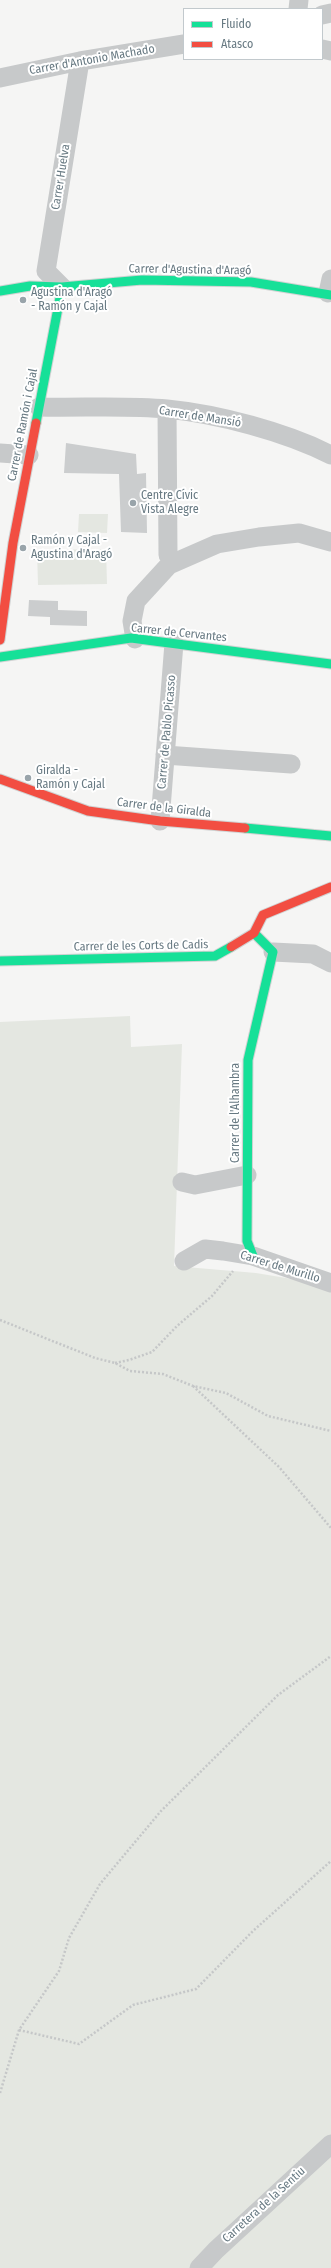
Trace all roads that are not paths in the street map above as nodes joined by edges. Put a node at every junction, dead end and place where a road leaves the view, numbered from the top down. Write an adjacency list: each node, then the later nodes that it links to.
1 (183, 44): 2 (street, Carrer d'Antonio Machado)
2 (80, 61): 3 (street, Carrer d'Antonio Machado); 4 (street, Carrer Huelva)
3 (0, 78)
4 (62, 287): 5 (street, Carrer d'Agustina d'Aragó); 6 (street, Carrer d'Agustina d'Aragó); 7 (street, Carrer de Ramón i Cajal)
5 (330, 289)
6 (0, 291)
7 (39, 407): 8 (street, Carrer de Mansió); 10 (street, Carrer de Ramón i Cajal)
8 (167, 409): 11 (street, Carrer de Mansió); 13 (street)
9 (0, 453): 10 (street)
10 (28, 455): 15 (street, Carrer de Ramón i Cajal)
11 (331, 455)
12 (331, 542): 14 (street)
13 (168, 555)
14 (135, 638): 16 (street, Carrer de Cervantes); 17 (street, Carrer de Cervantes)
15 (0, 640)
16 (174, 643): 18 (street, Carrer de Cervantes); 19 (street, Carrer de Pablo Picasso)
17 (0, 657)
18 (331, 664)
19 (165, 755): 20 (street); 22 (street, Carrer de Pablo Picasso)
20 (291, 764)
21 (0, 779): 22 (street, Carrer de la Giralda)
22 (160, 821): 23 (street, Carrer de la Giralda)
23 (331, 836)
24 (331, 887): 25 (street)
25 (254, 933): 26 (street); 27 (street, Carrer de les Corts de Cadis)
26 (273, 952): 28 (street); 29 (street, Carrer de l'Alhambra)
27 (0, 961)
28 (331, 963)
29 (247, 1175): 30 (street); 31 (street, Carrer de l'Alhambra)
30 (182, 1182)
31 (250, 1256): 32 (street, Carrer de Murillo); 33 (street, Carrer de Murillo)
32 (184, 1261)
33 (331, 1283)
34 (331, 2144): 35 (street, Carretera de la Sentiu)
35 (199, 2268)

